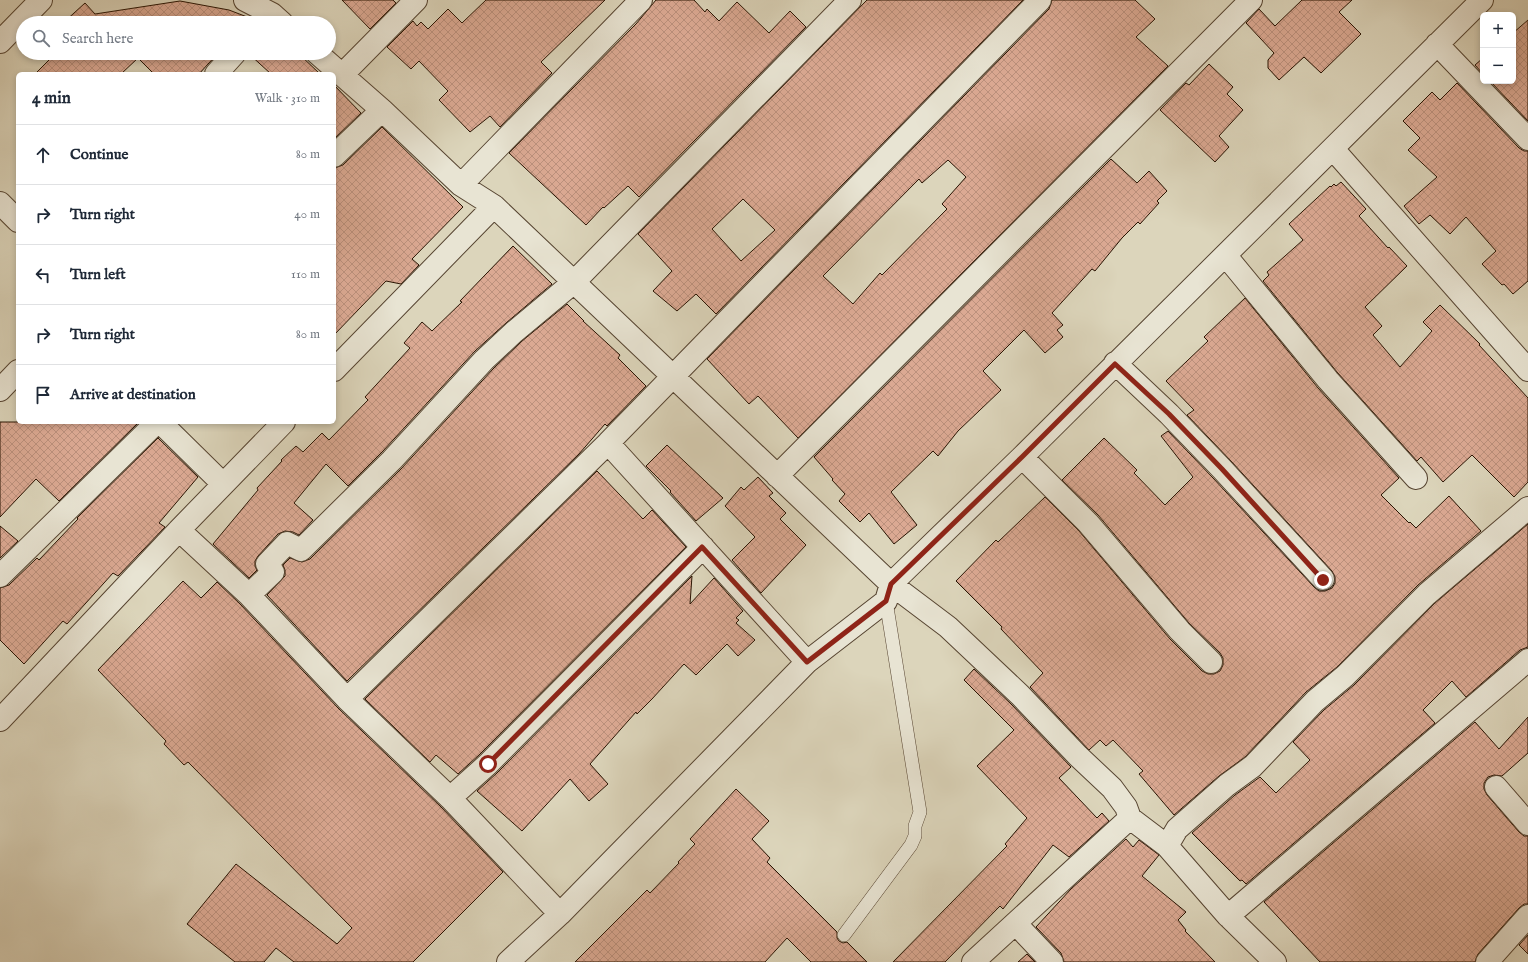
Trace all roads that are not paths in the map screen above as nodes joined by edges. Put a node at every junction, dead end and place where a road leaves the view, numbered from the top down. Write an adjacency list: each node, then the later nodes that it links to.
1 (41, 0): 9 (street)
2 (245, 0): 10 (street)
3 (416, 0): 17 (street)
4 (641, 0): 22 (street)
5 (850, 0): 27 (street)
6 (1040, 0): 32 (street)
7 (1251, 0): 39 (street)
8 (1482, 0): 13 (street)
9 (25, 16)
10 (267, 16)
11 (16, 26): 12 (street)
12 (0, 42)
13 (1437, 44): 19 (street); 20 (street)
14 (229, 60): 16 (street)
15 (325, 60): 17 (street)
16 (218, 72)
17 (342, 75): 18 (street)
18 (382, 110): 21 (street); 22 (street)
19 (1528, 139)
20 (1333, 149): 26 (street); 30 (street)
21 (336, 154)
22 (461, 185): 24 (street)
23 (0, 203): 25 (street)
24 (494, 206): 27 (street); 29 (street)
25 (16, 219)
26 (1226, 256): 28 (street); 40 (street)
27 (574, 282): 32 (street); 48 (street)
28 (1115, 364): 38 (street); 46 (street)
29 (336, 368)
30 (1528, 370)
31 (16, 373): 33 (street)
32 (673, 377): 37 (street); 39 (street)
33 (0, 390)
34 (155, 424): 45 (street)
35 (162, 424): 41 (street)
36 (282, 424): 41 (street)
37 (608, 443): 44 (street); 52 (street)
38 (1022, 457): 47 (street); 51 (street)
39 (777, 476): 47 (street)
40 (1416, 478)
41 (223, 484): 43 (street)
42 (1528, 508): 58 (street)
43 (179, 530): 48 (street); 53 (street)
44 (702, 547): 50 (street); 55 (street)
45 (0, 576)
46 (1323, 580)
47 (889, 592): 50 (street); 56 (street); 63 (lane)
48 (249, 595): 52 (street)
49 (1528, 660): 60 (street)
50 (807, 662): 59 (street)
51 (1212, 662)
52 (347, 700): 55 (street)
53 (0, 720)
54 (1496, 787): 57 (street)
55 (450, 798): 59 (street)
56 (1130, 818): 58 (street); 62 (street)
57 (1528, 824)
58 (1166, 846): 60 (street)
59 (560, 914): 64 (street)
60 (1228, 916): 67 (street)
61 (1528, 916): 68 (street)
62 (1016, 924): 65 (street); 66 (street)
63 (844, 935)
64 (508, 962)
65 (973, 962)
66 (1052, 962)
67 (1275, 962)
68 (1487, 962)

